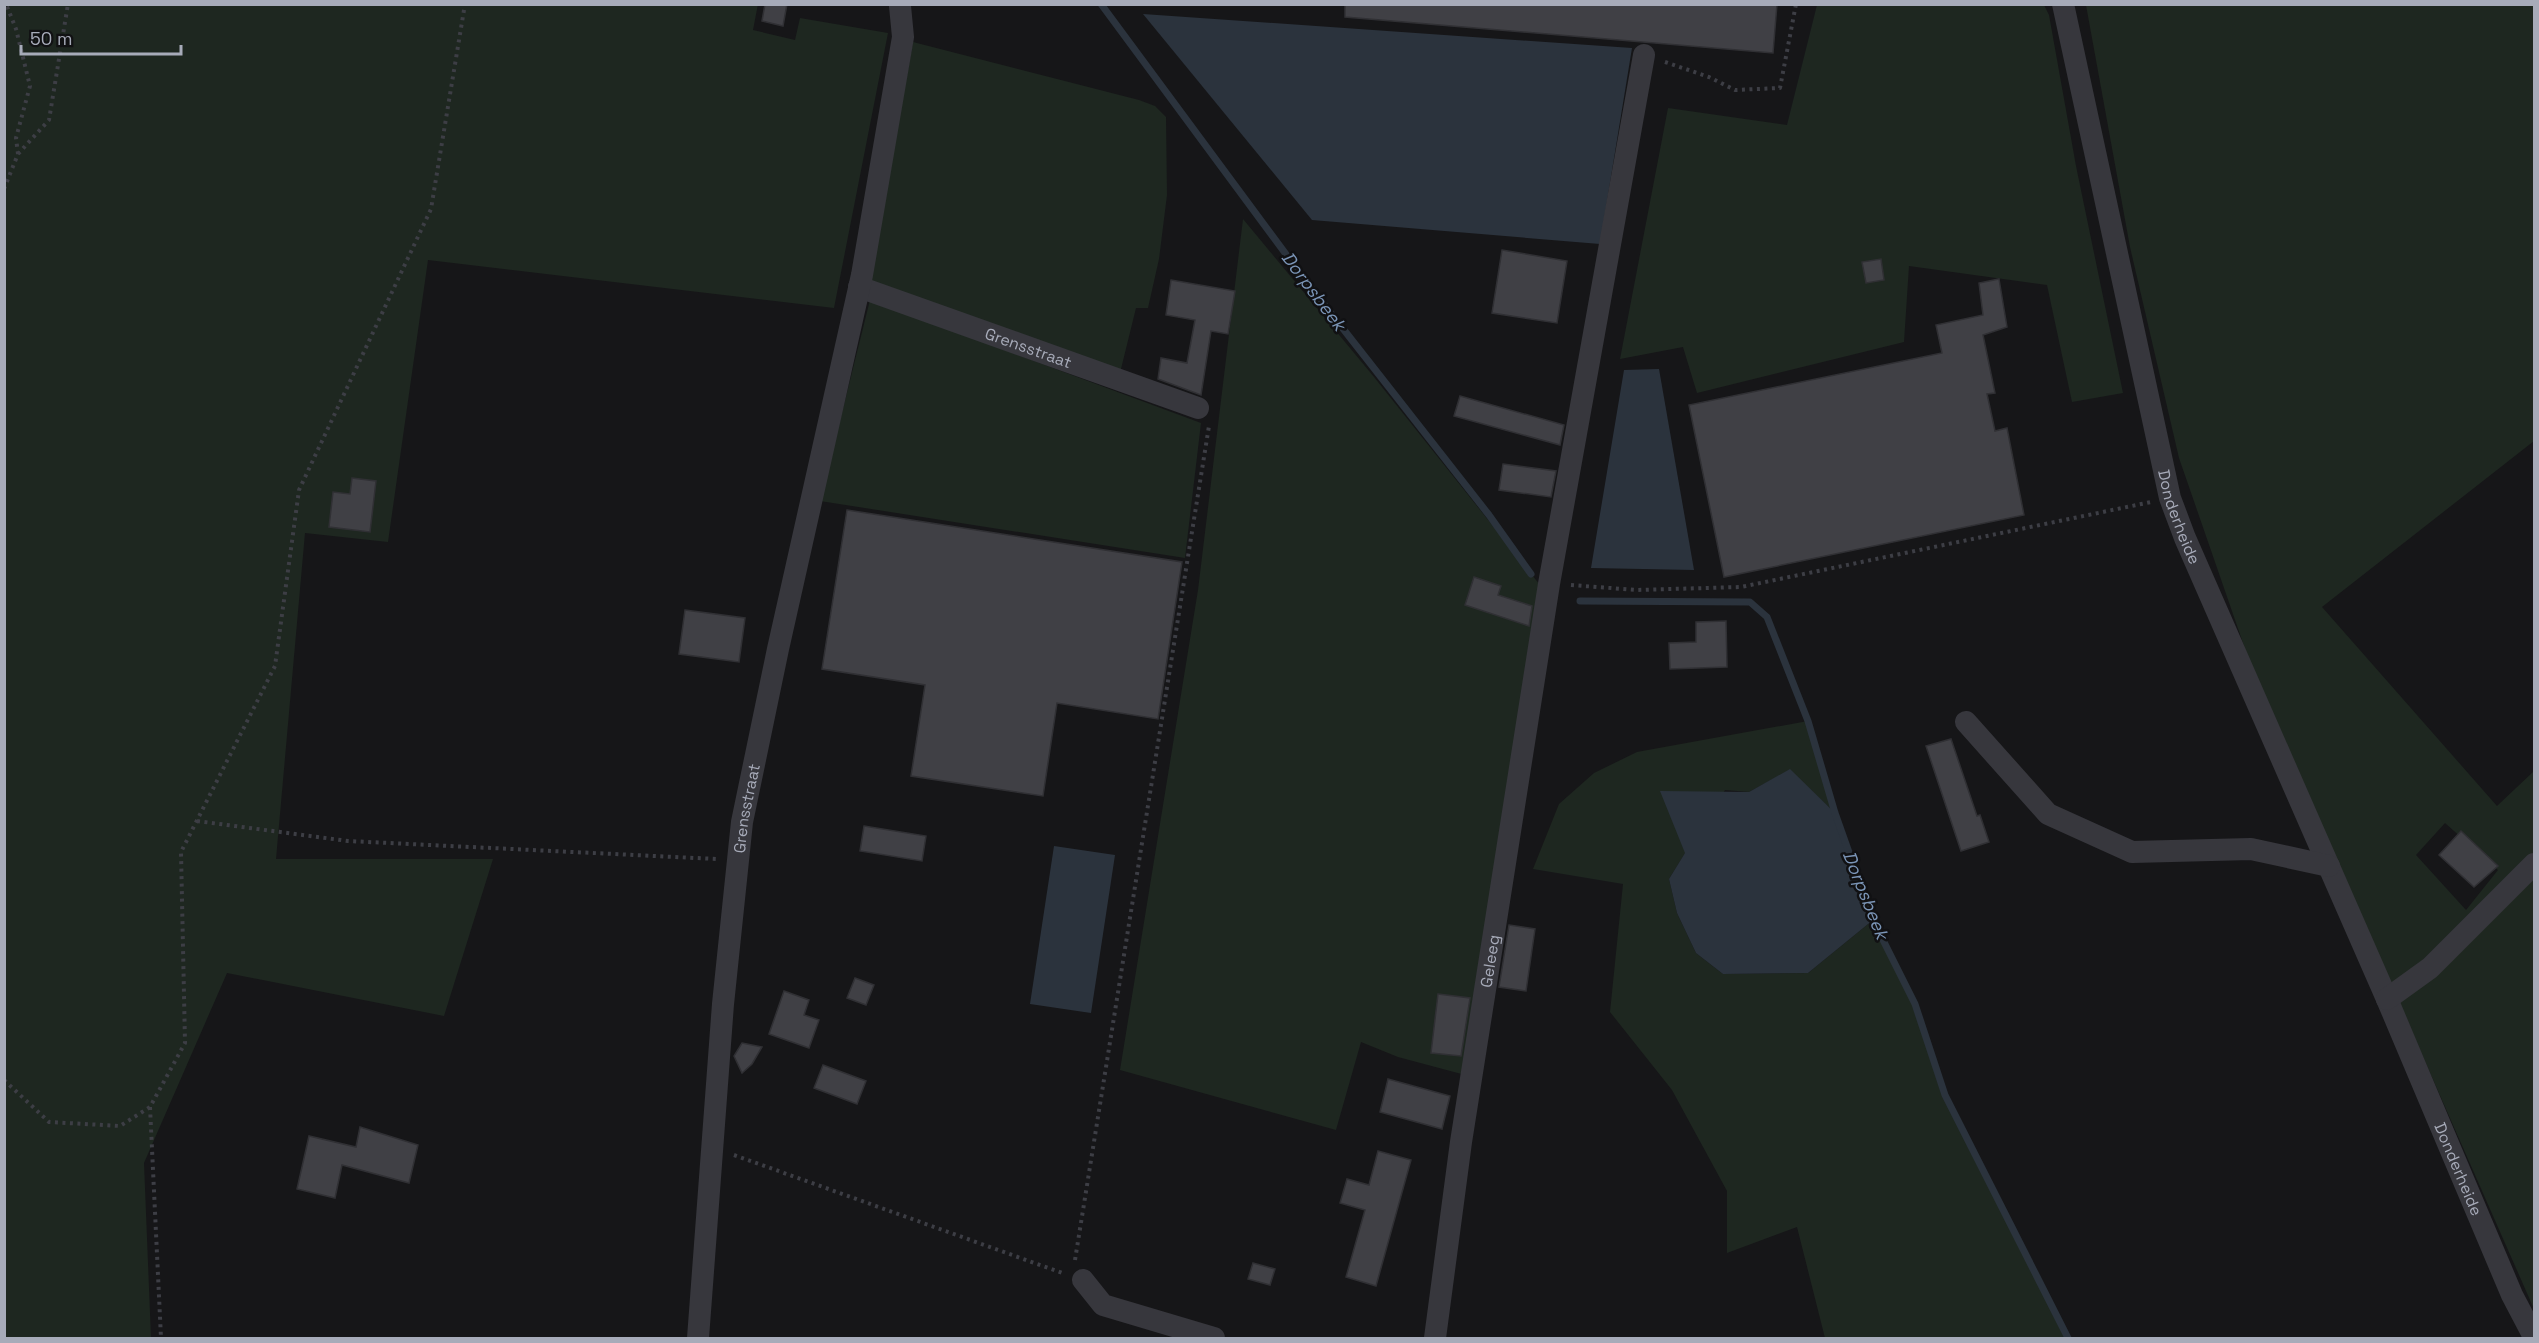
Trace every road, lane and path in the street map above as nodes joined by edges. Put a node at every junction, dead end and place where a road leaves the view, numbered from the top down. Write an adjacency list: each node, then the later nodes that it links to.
1 (6, 4): 8 (path)
2 (68, 4): 8 (path)
3 (465, 4): 15 (path)
4 (1796, 4): 7 (path)
5 (2063, 4): 12 (street, Donderheide)
6 (900, 6): 10 (street, Grensstraat)
7 (1644, 55): 13 (street, Geleeg)
8 (18, 154): 9 (path)
9 (4, 189)
10 (859, 287): 11 (street, Grensstraat); 16 (street, Grensstraat)
11 (1198, 408): 23 (path)
12 (2170, 498): 13 (path); 18 (street, Donderheide)
13 (1549, 584): 28 (street, Geleeg)
14 (1966, 722): 18 (street)
15 (197, 821): 16 (path); 21 (path)
16 (738, 860): 22 (street, Grensstraat)
17 (2535, 864): 19 (street)
18 (2329, 866): 19 (street, Donderheide)
19 (2387, 999): 24 (street, Donderheide)
20 (4, 1080): 21 (path)
21 (150, 1107): 25 (path)
22 (713, 1147): 23 (path); 26 (street, Grensstraat)
23 (1083, 1280): 27 (street)
24 (2535, 1337)
25 (161, 1338)
26 (698, 1338)
27 (1214, 1338)
28 (1434, 1338)

